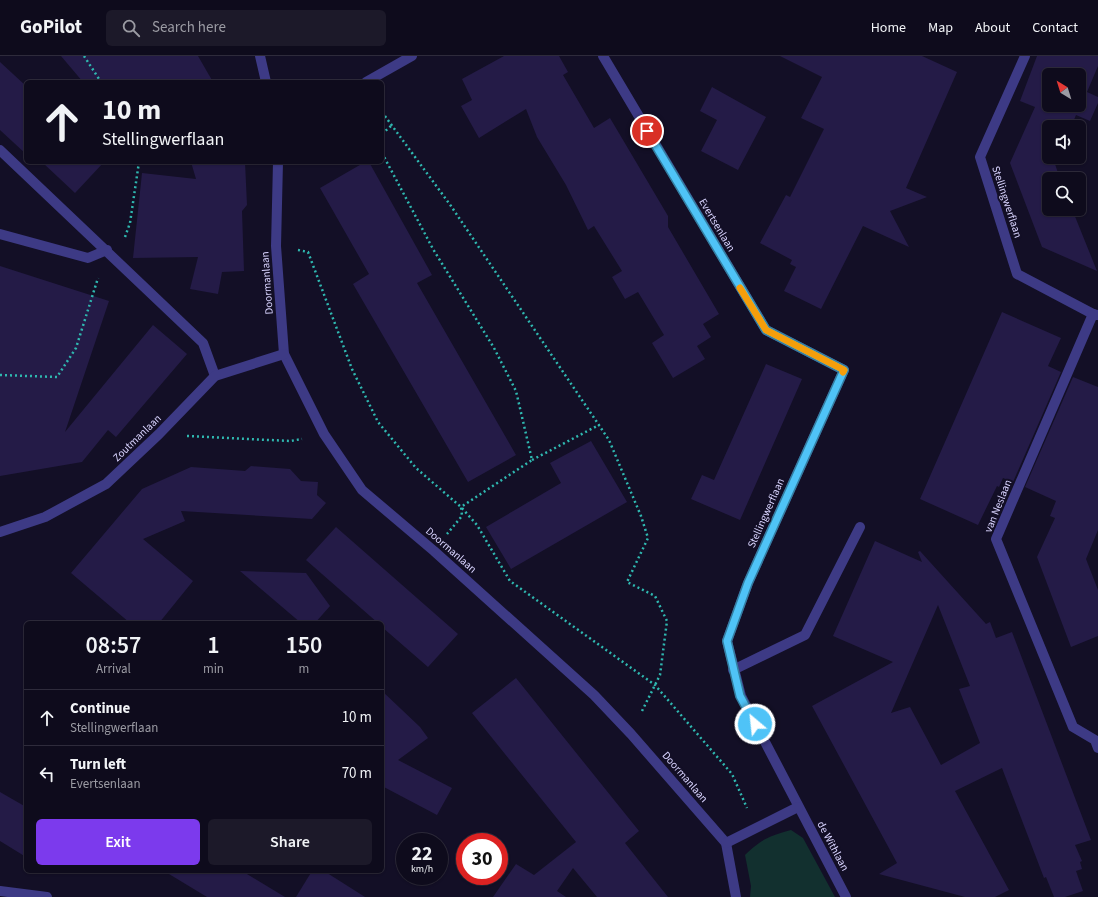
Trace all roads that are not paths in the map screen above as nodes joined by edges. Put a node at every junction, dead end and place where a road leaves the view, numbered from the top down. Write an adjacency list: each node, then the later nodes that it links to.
1 (260, 56): 5 (street)
2 (412, 56): 6 (street)
3 (603, 56): 13 (street, Evertsenlaan)
4 (1022, 57): 11 (street, Stellingwerflaan)
5 (266, 80)
6 (370, 80)
7 (0, 150): 10 (street)
8 (278, 164): 12 (street, Doormanlaan)
9 (0, 234): 10 (street)
10 (107, 250): 14 (street)
11 (1095, 314): 18 (street, van Neslaan)
12 (284, 354): 14 (street, Zoutmanlaan); 20 (street, Doormanlaan)
13 (844, 370): 17 (street, Stellingwerflaan)
14 (216, 376): 16 (street, Zoutmanlaan)
15 (860, 527): 17 (street)
16 (0, 532)
17 (733, 670): 19 (street, de Withlaan)
18 (1098, 748)
19 (798, 807): 20 (street); 24 (street, de Withlaan)
20 (726, 843): 23 (street)
21 (0, 891): 22 (street)
22 (47, 897)
23 (736, 897)
24 (846, 897)

